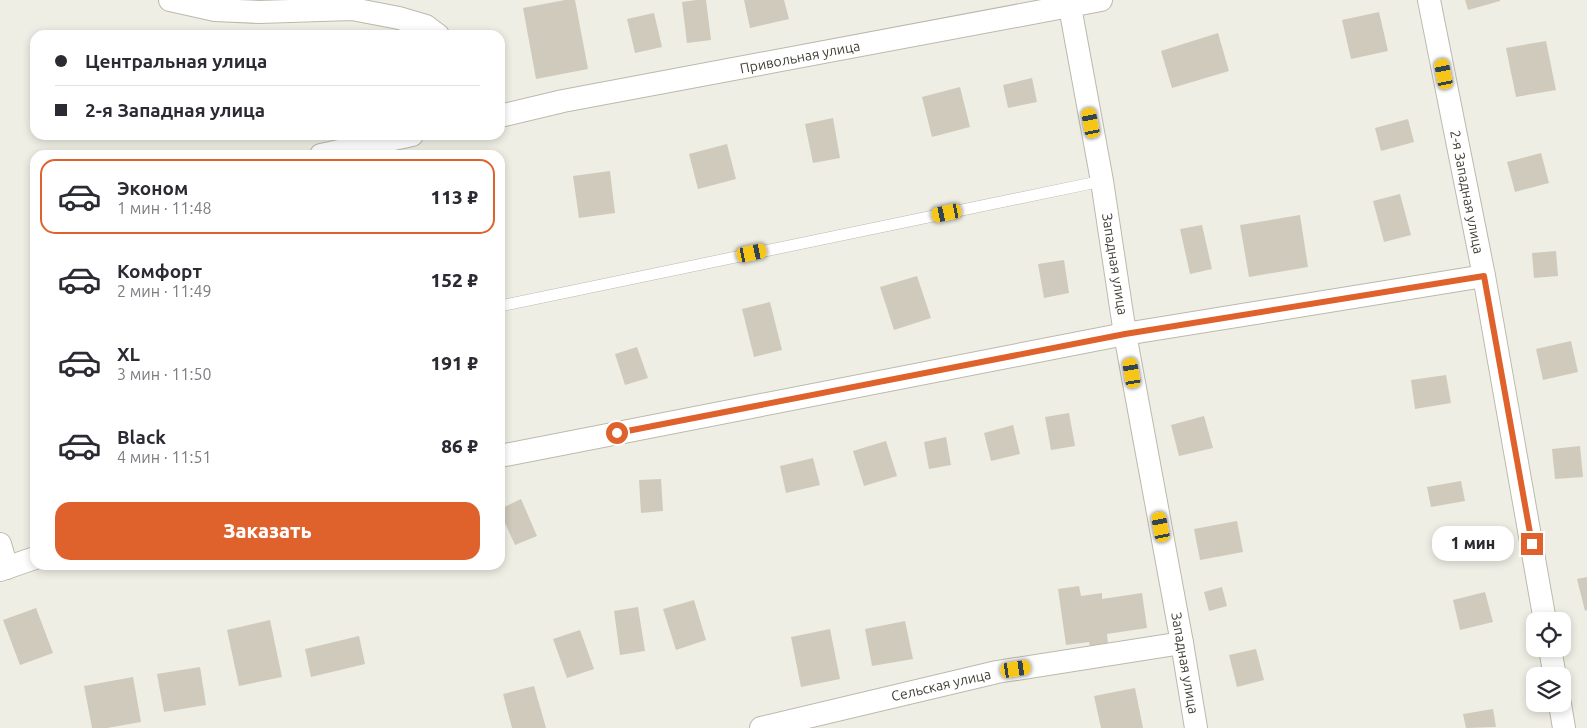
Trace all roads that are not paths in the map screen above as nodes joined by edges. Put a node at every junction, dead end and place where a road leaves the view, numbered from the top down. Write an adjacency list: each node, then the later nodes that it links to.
1 (170, 0): 5 (street)
2 (1101, 0): 4 (street, Привольная улица)
3 (1430, 0): 10 (street, 2-я Западная улица)
4 (1070, 7): 6 (street, Привольная улица); 9 (street, Западная улица)
5 (431, 30)
6 (505, 115)
7 (389, 140): 8 (street)
8 (344, 150)
9 (1102, 181): 11 (lane); 12 (street, Западная улица)
10 (1484, 276): 12 (street); 17 (street, 2-я Западная улица)
11 (505, 305)
12 (1125, 334): 13 (street); 18 (street, Западная улица)
13 (505, 455)
14 (0, 544): 16 (street)
15 (30, 560): 16 (street)
16 (4, 569)
17 (1543, 612)
18 (1182, 643): 20 (street, Сельская улица); 21 (street, Западная улица)
19 (1561, 712): 22 (street)
20 (774, 727)
21 (1196, 728)
22 (1564, 728)

